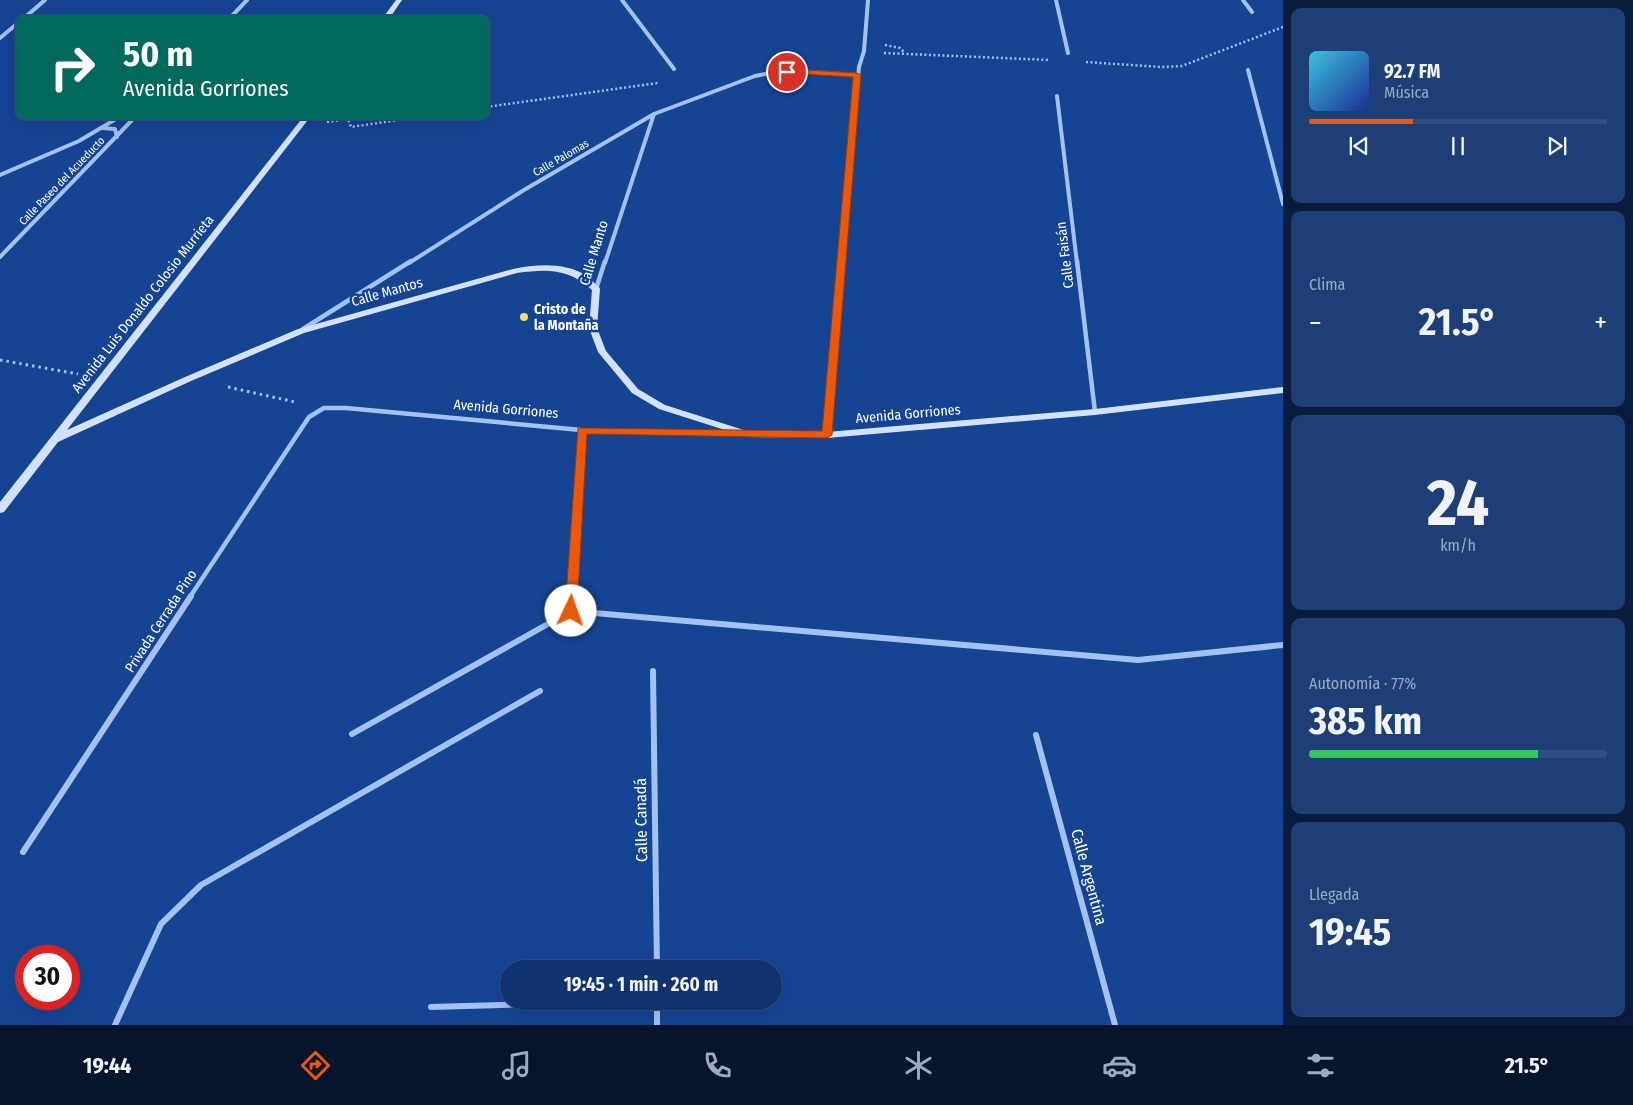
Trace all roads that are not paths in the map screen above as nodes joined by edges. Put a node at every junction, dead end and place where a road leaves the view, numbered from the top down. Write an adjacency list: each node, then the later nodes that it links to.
1 (45, 0): 9 (street)
2 (246, 0): 10 (street)
3 (399, 0): 11 (street)
4 (622, 0): 15 (street)
5 (868, 0): 17 (street, bridge)
6 (1056, 0): 14 (street)
7 (1243, 0): 8 (street)
8 (1252, 12)
9 (28, 15)
10 (233, 15)
11 (387, 15)
12 (15, 25): 13 (street)
13 (0, 38)
14 (1068, 53)
15 (674, 70)
16 (1248, 70): 26 (street)
17 (857, 75): 19 (street, Calle Palomas); 35 (street)
18 (1057, 96): 32 (street, Calle Faisán)
19 (654, 114): 28 (street, Calle Manto); 29 (street, Calle Palomas)
20 (114, 120): 23 (street)
21 (132, 120): 24 (street, Calle Paseo del Acueducto)
22 (305, 120): 36 (street, Avenida Luis Donaldo Colosio Murrieta)
23 (99, 129): 24 (street); 25 (street)
24 (117, 136): 27 (street, Calle Paseo del Acueducto)
25 (0, 175)
26 (1283, 204)
27 (0, 257)
28 (596, 289): 29 (street, Calle Mantos); 34 (street, Calle Manto)
29 (301, 331): 36 (street, Calle Mantos)
30 (1283, 390): 32 (street, Avenida Gorriones)
31 (324, 408): 33 (street, Avenida Gorriones); 44 (street, Privada Cerrada Pino)
32 (1095, 412): 35 (street, Avenida Gorriones)
33 (581, 430): 34 (street, Avenida Gorriones); 38 (street)
34 (747, 434): 35 (street, Avenida Gorriones)
35 (827, 435)
36 (54, 440): 37 (street, Avenida Luis Donaldo Colosio Murrieta)
37 (0, 509)
38 (571, 611): 39 (street); 42 (street)
39 (1283, 645)
40 (653, 671): 45 (street, Calle Canadá)
41 (540, 691): 49 (street)
42 (352, 734)
43 (1036, 736): 51 (street, Calle Argentina)
44 (23, 852)
45 (657, 960)
46 (500, 1005): 47 (street)
47 (431, 1007)
48 (657, 1010): 50 (street)
49 (115, 1025)
50 (657, 1025)
51 (1116, 1025)

